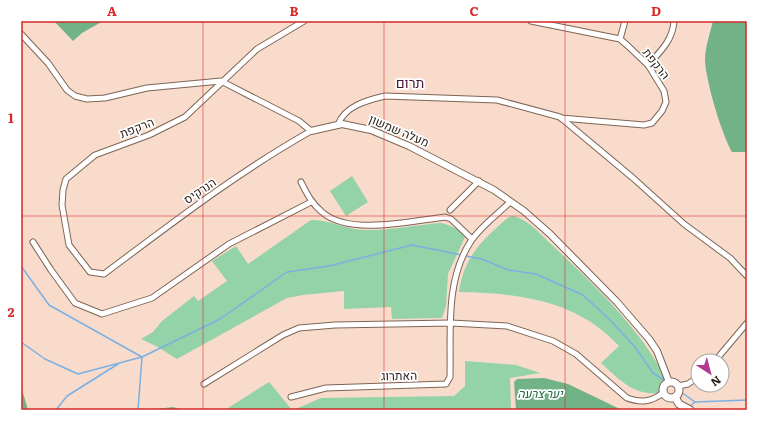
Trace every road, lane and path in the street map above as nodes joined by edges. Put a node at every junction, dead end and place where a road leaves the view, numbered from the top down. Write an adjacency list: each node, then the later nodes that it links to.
1 (304, 21): 8 (street, הרקפת)
2 (532, 21): 6 (street)
3 (625, 21): 6 (street)
4 (674, 21): 7 (street)
5 (21, 34): 8 (street)
6 (620, 39): 7 (street, הרקפת)
7 (648, 65): 9 (street, הרקפת)
8 (221, 81): 11 (street); 19 (street, הרקפת)
9 (560, 118): 10 (street); 20 (street)
10 (338, 125): 11 (street, מעלה שמשון); 12 (street, מעלה שמשון)
11 (311, 131): 19 (street, הנרקיס)
12 (479, 181): 15 (street, מעלה שמשון); 16 (street)
13 (301, 182): 14 (street)
14 (311, 202): 17 (street); 18 (street)
15 (510, 202): 17 (street); 24 (street, מעלה שמשון)
16 (450, 210)
17 (472, 239): 21 (street)
18 (33, 242)
19 (104, 274)
20 (747, 276)
21 (451, 322): 26 (street); 28 (street); 29 (street, האתרוג)
22 (747, 323): 23 (street)
23 (722, 353)
24 (669, 382): 27 (main road); 28 (main road)
25 (690, 383): 27 (street)
26 (204, 384)
27 (678, 386): 30 (main road)
28 (663, 393): 30 (main road)
29 (291, 396)
30 (675, 397): 31 (main road)
31 (690, 410)

